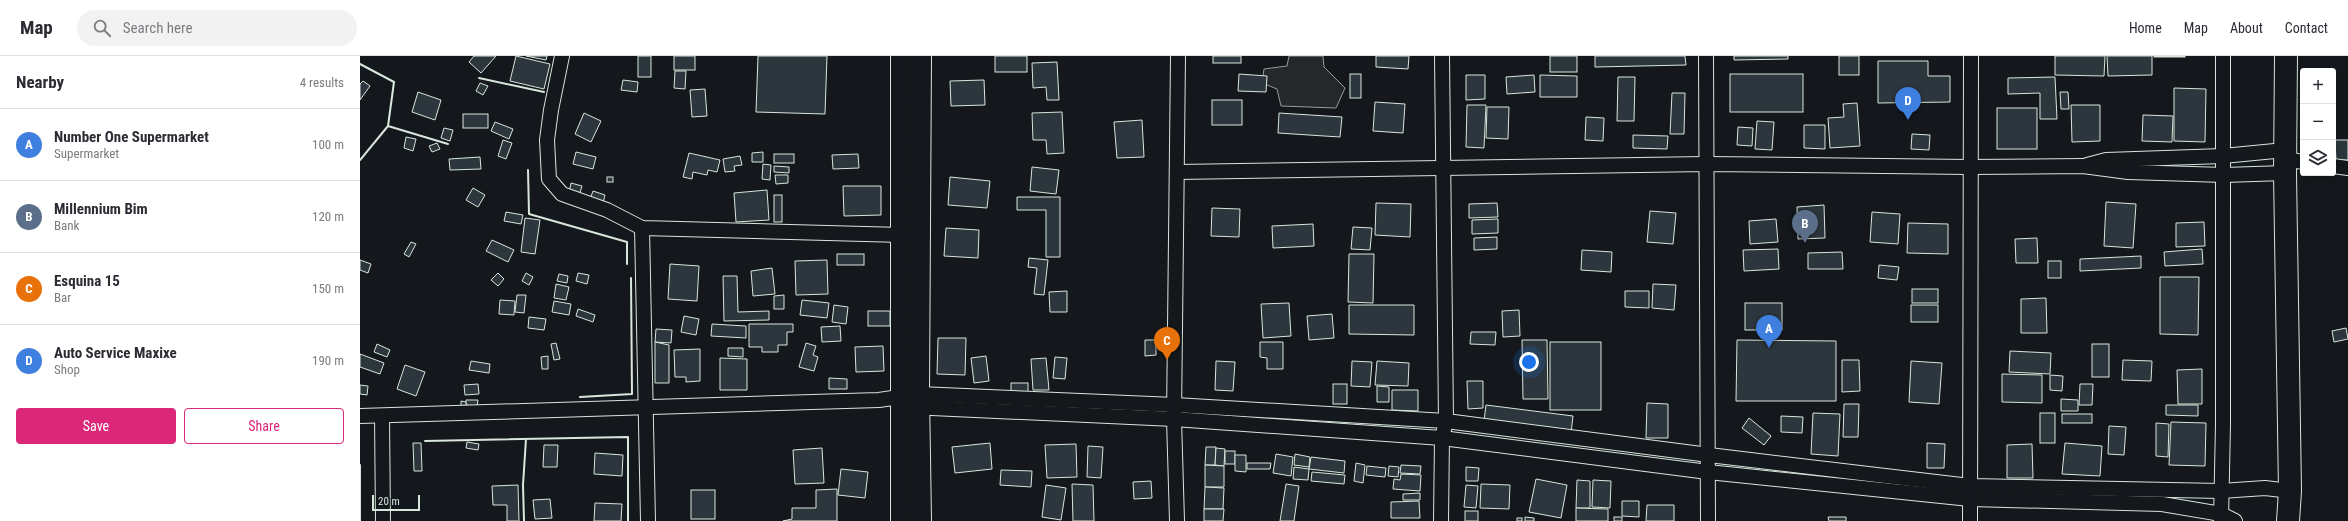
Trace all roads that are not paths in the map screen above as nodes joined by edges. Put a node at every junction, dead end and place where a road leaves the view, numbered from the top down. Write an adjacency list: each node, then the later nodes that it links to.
1 (562, 56): 20 (street)
2 (901, 56): 21 (street)
3 (921, 56): 23 (street)
4 (1178, 56): 18 (street)
5 (1442, 56): 15 (street)
6 (1706, 56): 12 (street)
7 (1971, 56): 16 (street)
8 (2223, 56): 10 (street)
9 (2286, 56): 11 (highway)
10 (2223, 156): 11 (street); 13 (street); 19 (street)
11 (2289, 161): 19 (street); 33 (highway)
12 (1706, 164): 15 (street); 16 (street); 30 (street)
13 (2083, 166): 16 (street); 19 (street)
14 (2336, 166): 17 (street)
15 (1443, 168): 18 (street); 28 (street)
16 (1969, 168): 34 (street)
17 (2348, 168)
18 (1177, 172): 25 (street)
19 (2224, 175): 32 (street)
20 (642, 228): 21 (street); 24 (street)
21 (902, 235): 22 (street)
22 (900, 401): 23 (street); 24 (street); 38 (street)
23 (920, 401): 25 (street); 39 (street)
24 (646, 407): 27 (street); 37 (street)
25 (1175, 412): 28 (street); 29 (street); 40 (street)
26 (360, 416): 27 (street)
27 (382, 416): 36 (street)
28 (1446, 421): 29 (street); 30 (street)
29 (1442, 438): 31 (street); 41 (street)
30 (1709, 455): 31 (street); 34 (street)
31 (1708, 472): 34 (street); 42 (street)
32 (2221, 491): 33 (street); 34 (street); 35 (street)
33 (2290, 491): 45 (highway)
34 (1970, 493): 35 (street); 43 (street)
35 (2221, 517): 44 (street)
36 (383, 521)
37 (648, 521)
38 (901, 521)
39 (921, 521)
40 (1177, 521)
41 (1441, 521)
42 (1708, 521)
43 (1970, 521)
44 (2235, 521)
45 (2288, 521)

